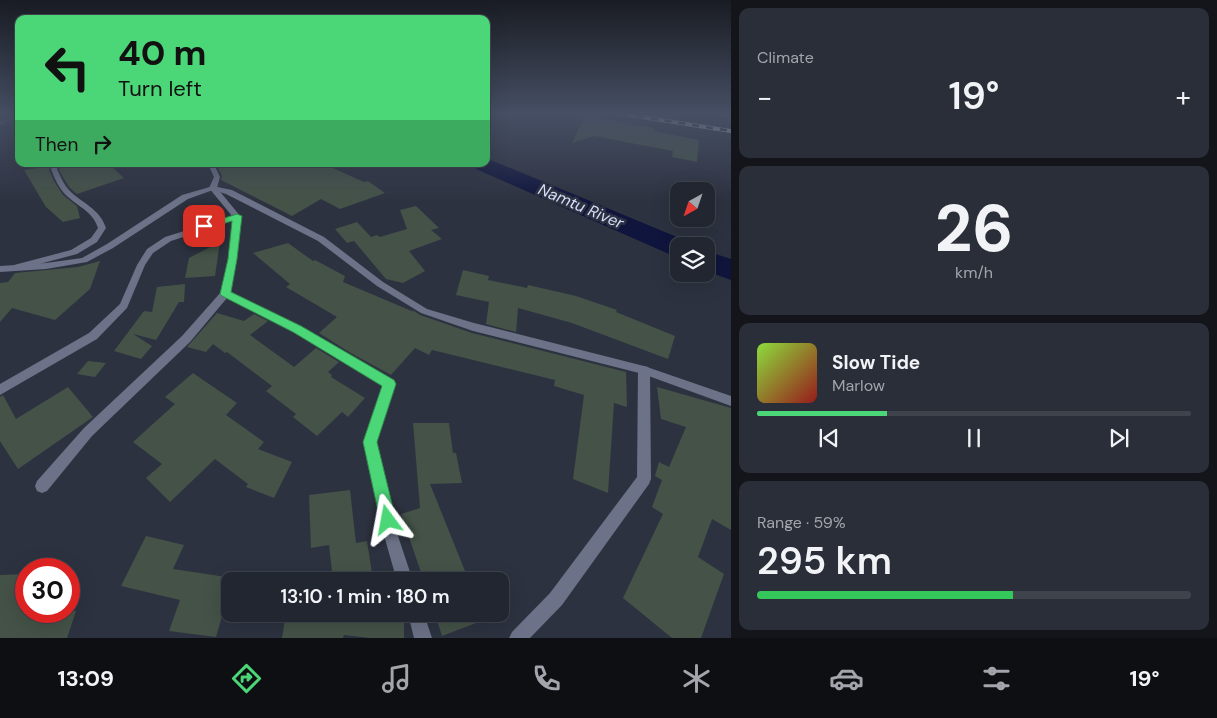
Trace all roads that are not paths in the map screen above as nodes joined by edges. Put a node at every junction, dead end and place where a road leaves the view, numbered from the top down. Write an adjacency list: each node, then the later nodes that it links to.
1 (56, 167): 5 (street)
2 (213, 167): 3 (street)
3 (213, 188): 4 (street); 5 (street); 8 (street)
4 (237, 216): 7 (street); 9 (street)
5 (13, 268): 6 (street)
6 (0, 269)
7 (226, 294): 11 (street); 12 (street)
8 (644, 370): 10 (street); 15 (street)
9 (0, 390)
10 (731, 401)
11 (42, 486)
12 (403, 572)
13 (418, 622): 14 (street)
14 (423, 638)
15 (518, 638)

